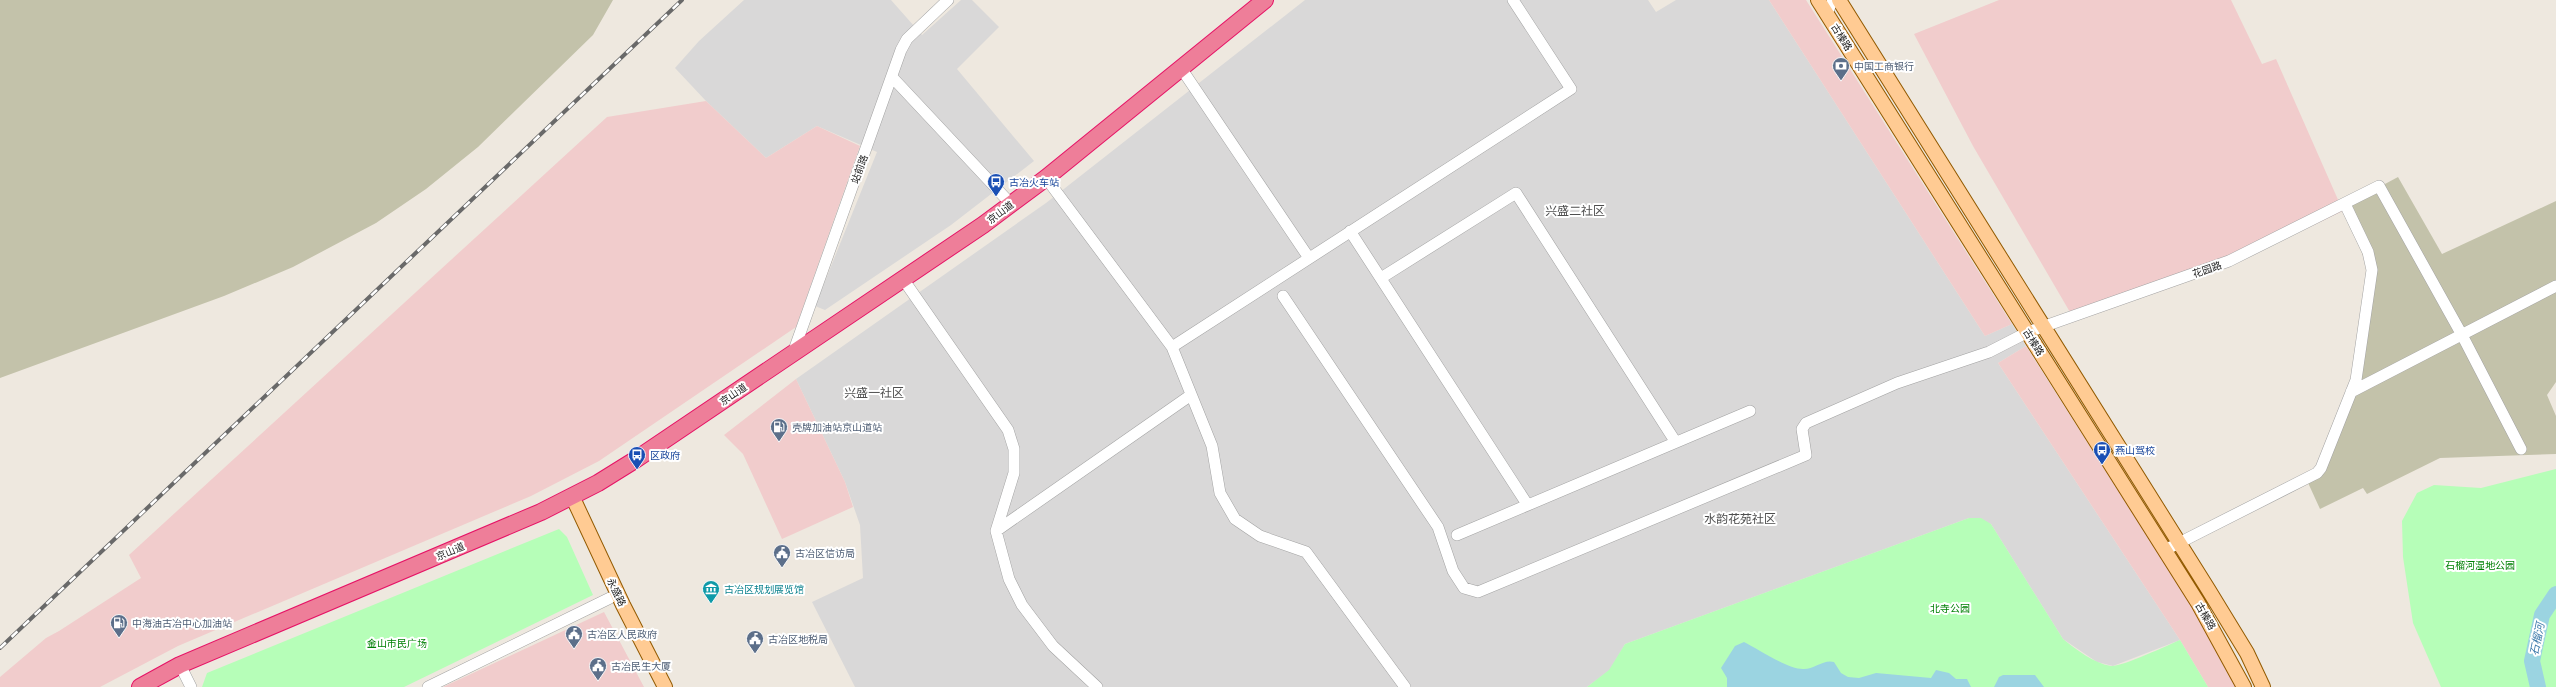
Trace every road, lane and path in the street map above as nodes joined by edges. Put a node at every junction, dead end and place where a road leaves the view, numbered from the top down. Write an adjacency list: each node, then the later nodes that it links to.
1 (948, 0): 9 (street, 站前路)
2 (1266, 0): 8 (highway, 京山道)
3 (1513, 0): 13 (street)
4 (1818, 0): 7 (main road, 古榛路)
5 (1833, 0): 7 (street)
6 (1839, 0): 19 (main road, 古榛路)
7 (1827, 14): 20 (main road, 古榛路)
8 (1181, 68): 10 (highway, 京山道); 14 (street)
9 (892, 77): 11 (street); 23 (street, 站前路)
10 (1046, 178): 11 (highway, 京山道); 22 (street)
11 (1011, 204): 16 (highway, 京山道)
12 (2344, 204): 19 (street, 花园路); 21 (street, 花园路); 24 (street)
13 (1350, 231): 14 (street); 15 (street)
14 (1309, 258): 22 (street)
15 (1381, 278): 27 (street); 30 (street)
16 (903, 279): 23 (highway, 京山道); 31 (street)
17 (2556, 286): 21 (street)
18 (1283, 296): 20 (street, 花园路)
19 (2044, 327): 20 (street, 花园路); 33 (main road, 古榛路)
20 (2028, 332): 34 (main road, 古榛路)
21 (2462, 335): 24 (street); 28 (street)
22 (1172, 347): 25 (street)
23 (793, 354): 29 (highway, 京山道)
24 (2351, 392): 33 (street)
25 (1191, 395): 31 (street); 43 (street)
26 (1750, 411): 27 (street)
27 (1674, 441): 30 (street)
28 (2521, 449)
29 (568, 498): 35 (main road, 永盛路); 36 (highway, 京山道); 41 (main road, 永盛路)
30 (1527, 504): 32 (street)
31 (996, 531): 42 (street)
32 (1457, 535)
33 (2179, 542): 34 (street); 45 (main road, 古榛路)
34 (2165, 550): 44 (main road, 古榛路)
35 (610, 598): 39 (street); 40 (main road, 永盛路)
36 (180, 665): 37 (highway, 京山道); 38 (street)
37 (140, 687)
38 (191, 687)
39 (428, 687)
40 (654, 687)
41 (665, 687)
42 (1097, 687)
43 (1405, 687)
44 (2244, 687)
45 (2263, 687)

